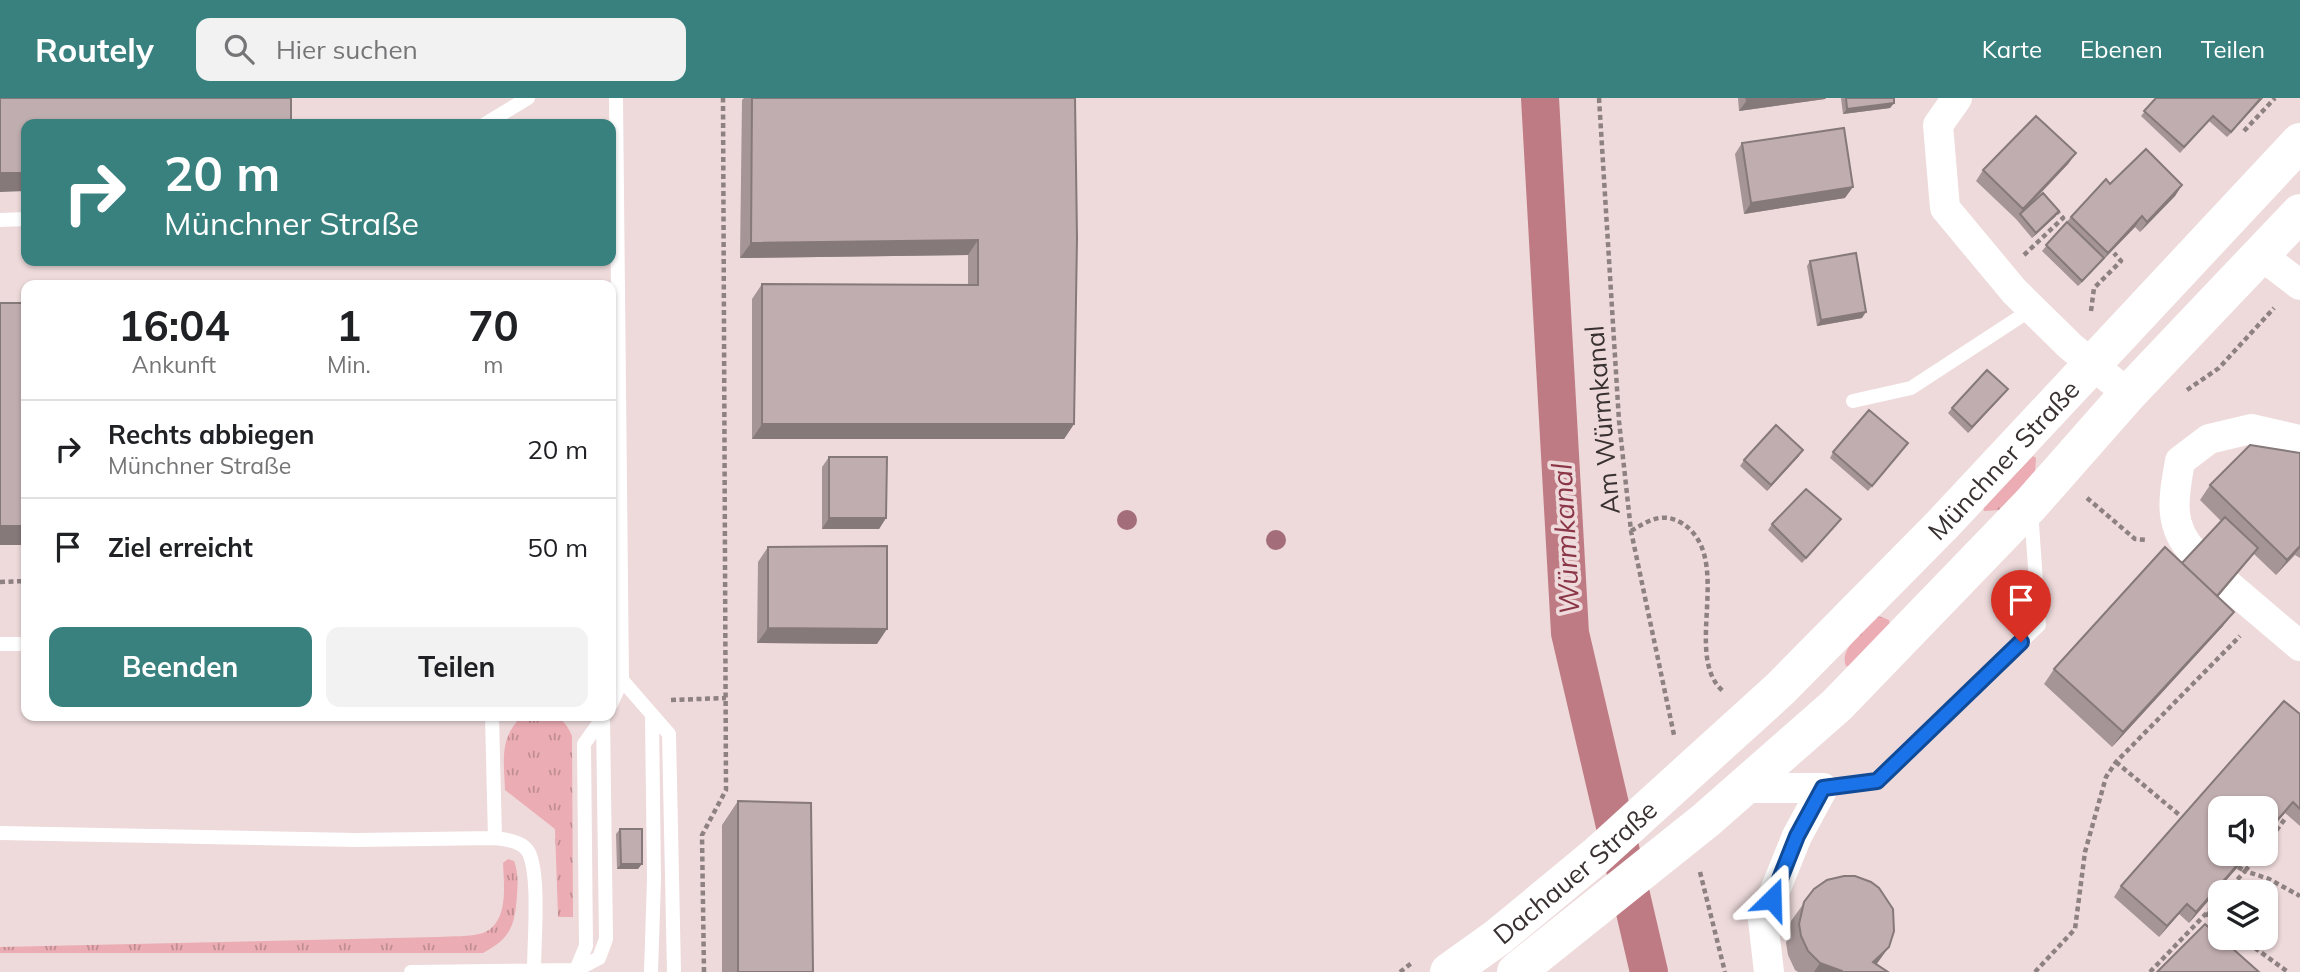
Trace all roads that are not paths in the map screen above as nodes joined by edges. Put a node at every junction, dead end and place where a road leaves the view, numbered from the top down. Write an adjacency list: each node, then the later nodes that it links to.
1 (528, 98): 4 (lane)
2 (616, 98): 23 (lane)
3 (1957, 98): 12 (street)
4 (493, 119)
5 (2300, 142): 9 (main road, Münchner Straße)
6 (2300, 214): 10 (main road, Münchner Straße)
7 (21, 219): 8 (lane)
8 (0, 220)
9 (2224, 222): 10 (main road); 13 (main road, Münchner Straße)
10 (2260, 256): 11 (street); 14 (main road, Münchner Straße)
11 (2300, 285)
12 (2032, 309): 13 (street); 15 (lane)
13 (2092, 365): 14 (street); 27 (main road, Münchner Straße)
14 (2128, 394): 17 (main road, Münchner Straße)
15 (1853, 401)
16 (2300, 440): 18 (street)
17 (2031, 504): 28 (main road, Münchner Straße); 29 (lane, Münchner Straße)
18 (2189, 547)
19 (2227, 584): 22 (street)
20 (0, 644): 21 (lane)
21 (21, 644)
22 (2300, 646)
23 (616, 680): 24 (lane)
24 (652, 715): 35 (lane); 36 (lane)
25 (492, 721): 32 (lane)
26 (600, 721): 33 (lane)
27 (1696, 767): 37 (main road, Dachauer Straße)
28 (1743, 788): 29 (street); 30 (main road, Münchner Straße)
29 (1823, 788): 39 (street)
30 (1706, 820): 38 (main road, Dachauer Straße)
31 (0, 833): 32 (lane)
32 (495, 838): 33 (lane)
33 (535, 971): 34 (lane)
34 (411, 972)
35 (650, 972)
36 (674, 972)
37 (1449, 972)
38 (1516, 972)
39 (1769, 972)

